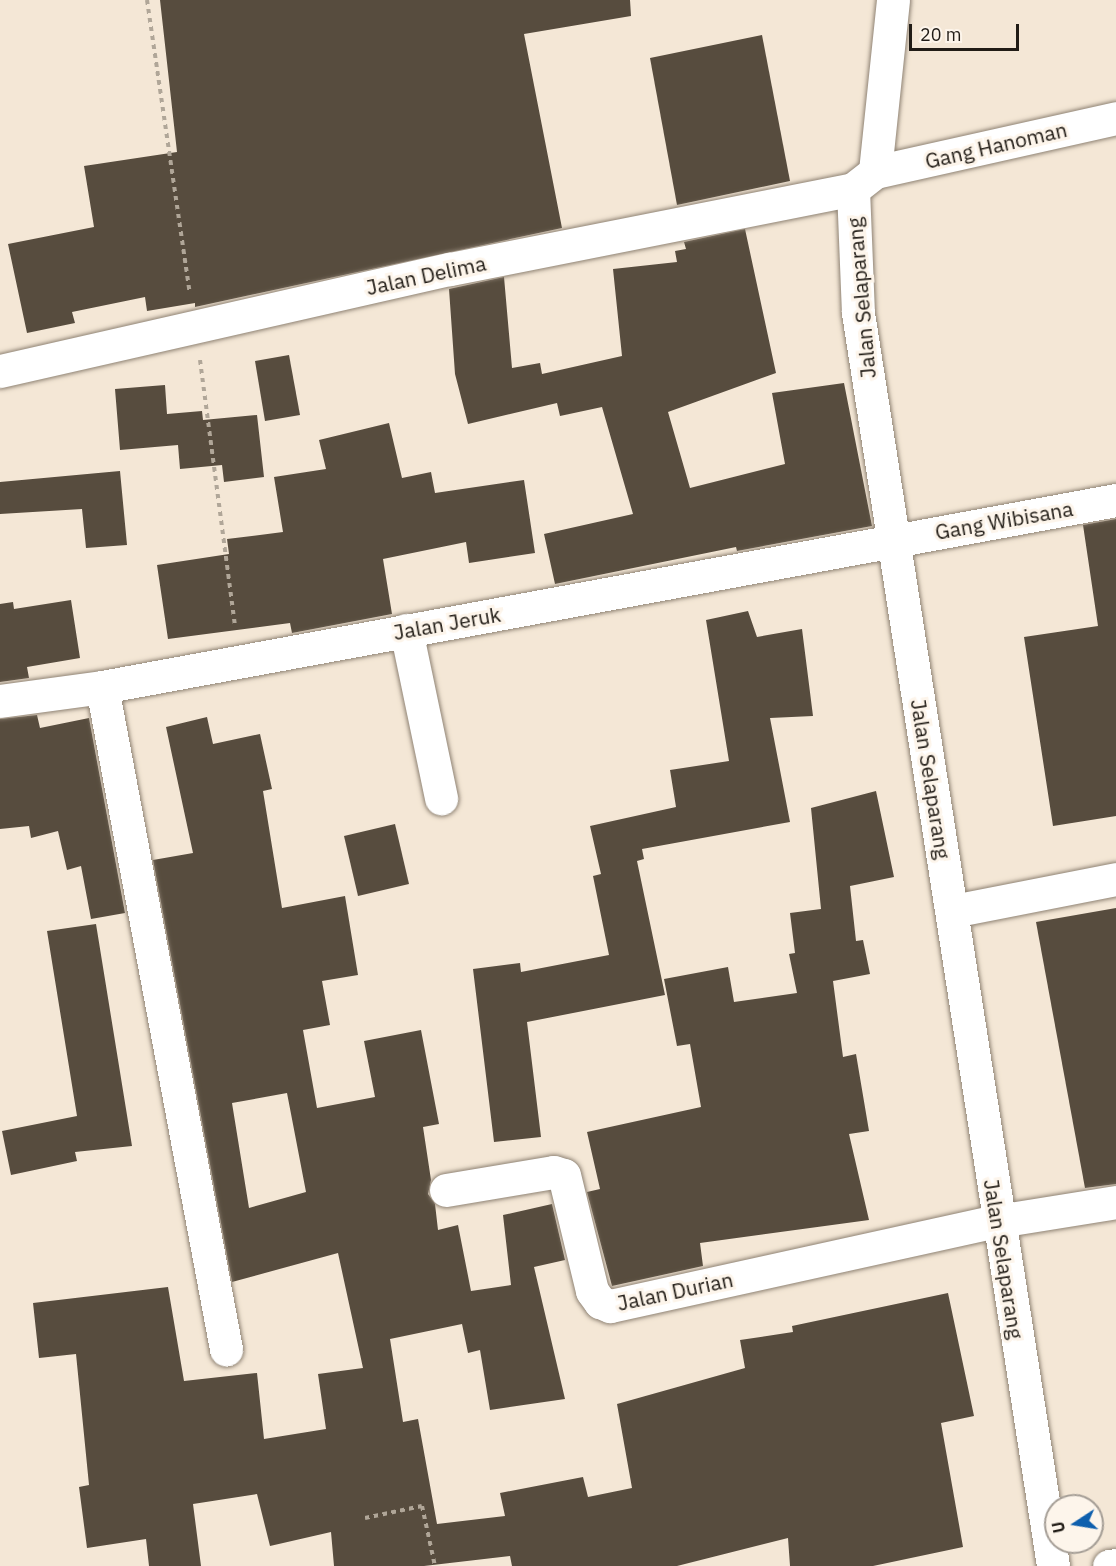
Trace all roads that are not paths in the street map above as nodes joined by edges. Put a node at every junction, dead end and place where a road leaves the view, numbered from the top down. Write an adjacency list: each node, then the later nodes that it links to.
1 (893, 0): 3 (street, Jalan Selaparang)
2 (1116, 118): 3 (street, Gang Hanoman)
3 (864, 181): 4 (street, Jalan Delima); 6 (street, Jalan Selaparang)
4 (0, 371)
5 (1116, 500): 6 (street, Gang Wibisana)
6 (893, 540): 7 (street, Jalan Jeruk); 12 (street, Jalan Selaparang)
7 (406, 630): 8 (street, Jalan Jeruk); 10 (street)
8 (102, 687): 9 (street, Jalan Jeruk); 16 (street)
9 (0, 701)
10 (441, 798)
11 (1116, 879): 12 (street)
12 (952, 911): 15 (street, Jalan Selaparang)
13 (446, 1190): 15 (street, Jalan Durian)
14 (1116, 1202): 15 (street)
15 (998, 1221): 18 (street, Jalan Selaparang)
16 (226, 1349)
17 (1116, 1565): 19 (street)
18 (1053, 1566)
19 (1109, 1566)

